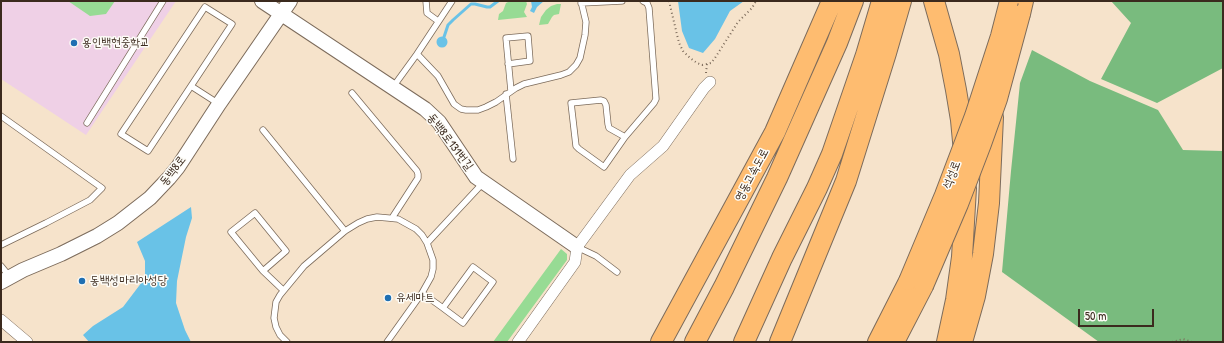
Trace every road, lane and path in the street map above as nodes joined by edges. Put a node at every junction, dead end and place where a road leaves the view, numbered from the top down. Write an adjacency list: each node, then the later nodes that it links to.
1 (163, 1): 30 (lane)
2 (262, 1): 19 (street, 동백8로131번길)
3 (290, 1): 19 (street, 동백8로)
4 (426, 1): 20 (lane)
5 (452, 1): 20 (lane)
6 (622, 1): 18 (lane)
7 (643, 1): 32 (lane)
8 (669, 1): 9 (path)
9 (756, 1)
10 (832, 1): 52 (highway, 영동고속도로)
11 (853, 1): 53 (highway, 영동고속도로)
12 (882, 1): 54 (highway)
13 (901, 1): 55 (highway)
14 (934, 1): 58 (highway)
15 (1001, 1): 59 (highway)
16 (1009, 1): 43 (highway, 석성로, bridge)
17 (1024, 1): 43 (highway, bridge)
18 (581, 2): 27 (lane)
19 (282, 14): 25 (street, 동백8로131번길); 28 (street, 동백8로)
20 (438, 22): 21 (lane)
21 (417, 54): 25 (lane); 27 (lane)
22 (508, 64): 22 (lane); 27 (lane)
23 (710, 82): 39 (street)
24 (191, 86): 24 (lane); 28 (lane)
25 (393, 87): 34 (street, 동백8로131번길)
26 (352, 93): 35 (lane)
27 (509, 93): 33 (lane)
28 (219, 104): 42 (street, 동백8로)
29 (1, 116): 38 (lane)
30 (87, 123)
31 (263, 130): 36 (lane)
32 (625, 137): 32 (lane)
33 (513, 160)
34 (484, 183): 37 (lane); 39 (street, 동백8로131번길)
35 (392, 218): 36 (lane); 37 (lane)
36 (345, 232): 44 (lane)
37 (427, 243): 45 (lane)
38 (1, 245)
39 (577, 247): 41 (lane); 51 (street)
40 (263, 271): 40 (lane); 44 (lane)
41 (617, 272)
42 (4, 275)
43 (916, 284): 56 (highway, 석성로); 57 (highway)
44 (283, 290): 49 (lane)
45 (422, 293): 46 (lane); 50 (lane)
46 (443, 308): 46 (lane)
47 (1, 320): 48 (street)
48 (27, 342)
49 (286, 342)
50 (387, 342)
51 (518, 342)
52 (660, 342)
53 (695, 342)
54 (744, 342)
55 (780, 342)
56 (877, 342)
57 (896, 342)
58 (947, 342)
59 (962, 342)
60 (1172, 342): 61 (path)
61 (1192, 342)

